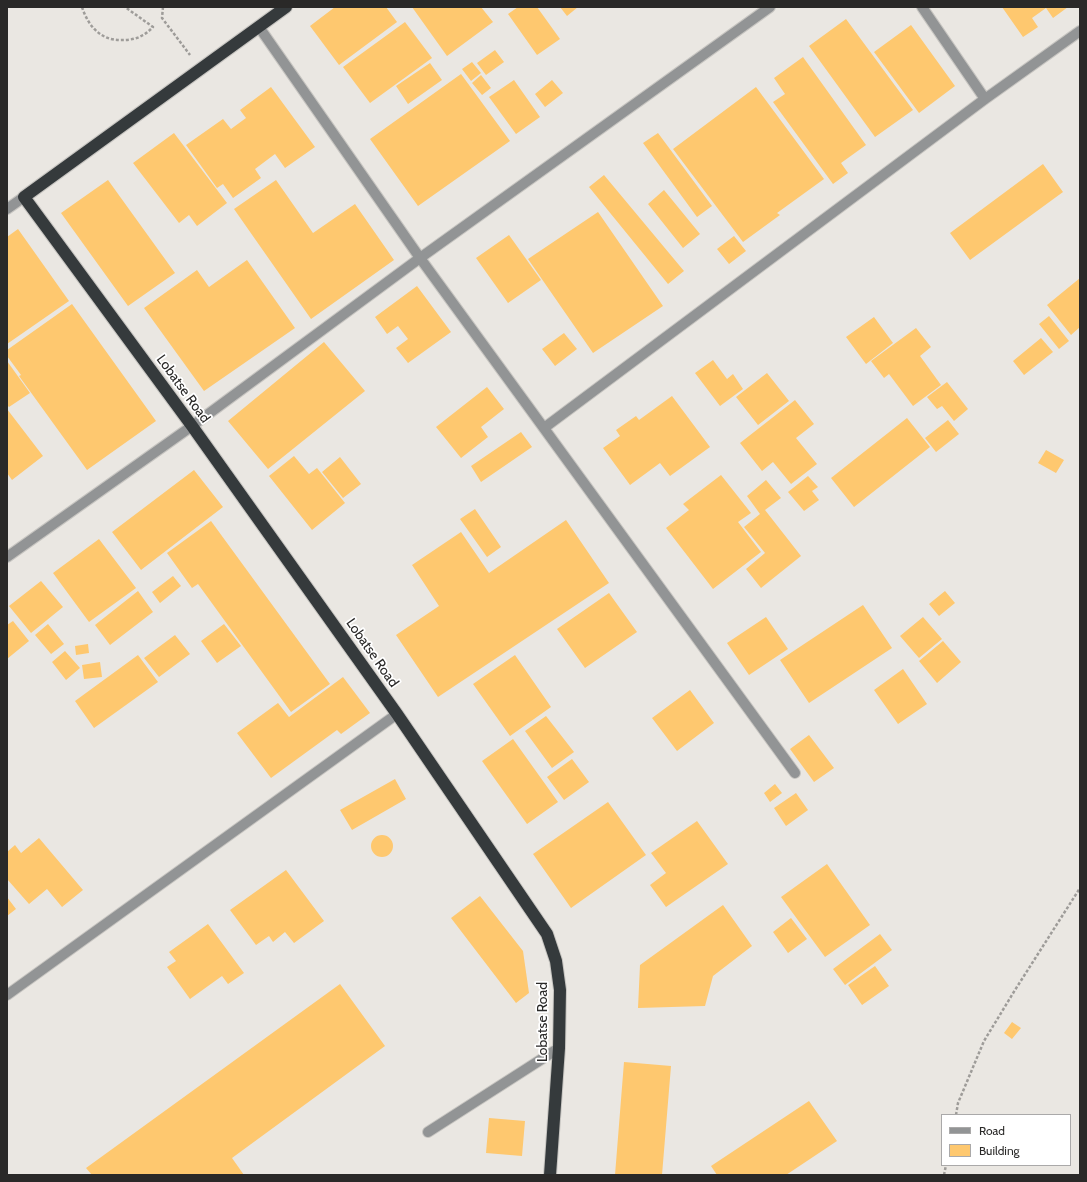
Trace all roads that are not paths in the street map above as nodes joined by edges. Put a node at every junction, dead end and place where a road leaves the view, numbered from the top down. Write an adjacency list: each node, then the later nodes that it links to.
1 (286, 7): 4 (highway)
2 (770, 7): 9 (street)
3 (922, 7): 6 (street)
4 (259, 27): 7 (highway); 9 (street)
5 (1080, 31): 6 (street)
6 (985, 99): 11 (street)
7 (24, 197): 8 (street); 10 (highway, Lobatse Road)
8 (7, 209)
9 (420, 258): 10 (street); 11 (street)
10 (192, 426): 12 (street); 13 (highway, Lobatse Road)
11 (544, 428): 14 (street)
12 (7, 557)
13 (397, 714): 15 (street); 16 (highway, Lobatse Road)
14 (795, 773)
15 (7, 994)
16 (559, 1048): 17 (street); 18 (highway, Lobatse Road)
17 (428, 1132)
18 (550, 1175)

